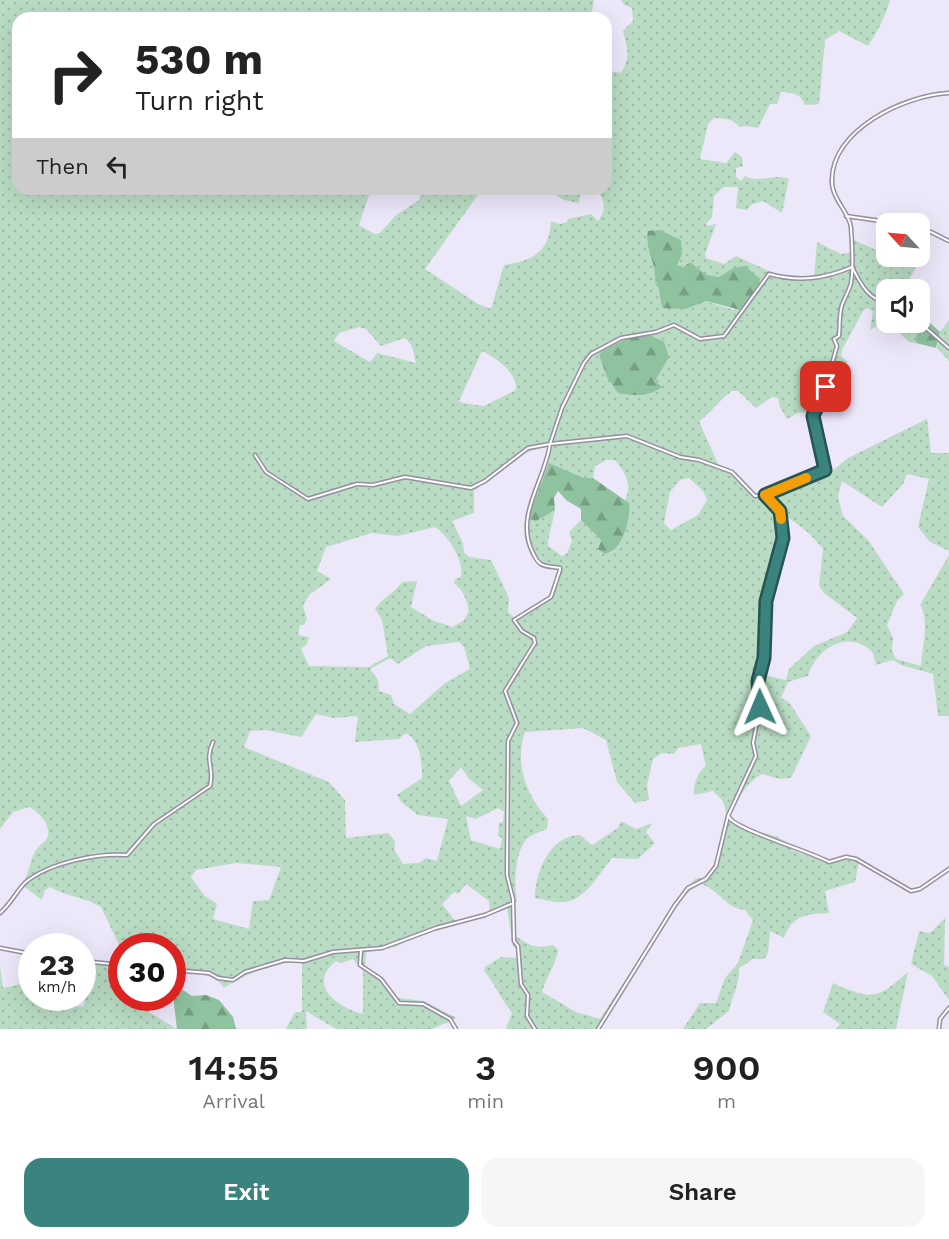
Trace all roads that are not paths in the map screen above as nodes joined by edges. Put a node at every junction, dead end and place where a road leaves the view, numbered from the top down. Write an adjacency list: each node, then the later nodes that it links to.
1 (949, 88): 2 (street)
2 (948, 93): 3 (street)
3 (846, 216): 4 (street); 7 (street)
4 (876, 220)
5 (930, 232): 6 (street)
6 (949, 241)
7 (852, 267): 8 (street); 11 (street); 13 (street)
8 (876, 299)
9 (930, 332): 10 (street)
10 (949, 348)
11 (550, 444): 12 (street); 13 (street); 17 (street)
12 (255, 455)
13 (765, 495): 15 (street)
14 (213, 742): 18 (street)
15 (729, 816): 16 (street); 26 (street)
16 (949, 869)
17 (512, 904): 20 (street); 25 (street)
18 (0, 913)
19 (0, 948): 21 (street)
20 (361, 950): 22 (street); 24 (street)
21 (18, 951)
22 (186, 971)
23 (949, 1008): 27 (street)
24 (456, 1029)
25 (535, 1029)
26 (598, 1029)
27 (939, 1029)

